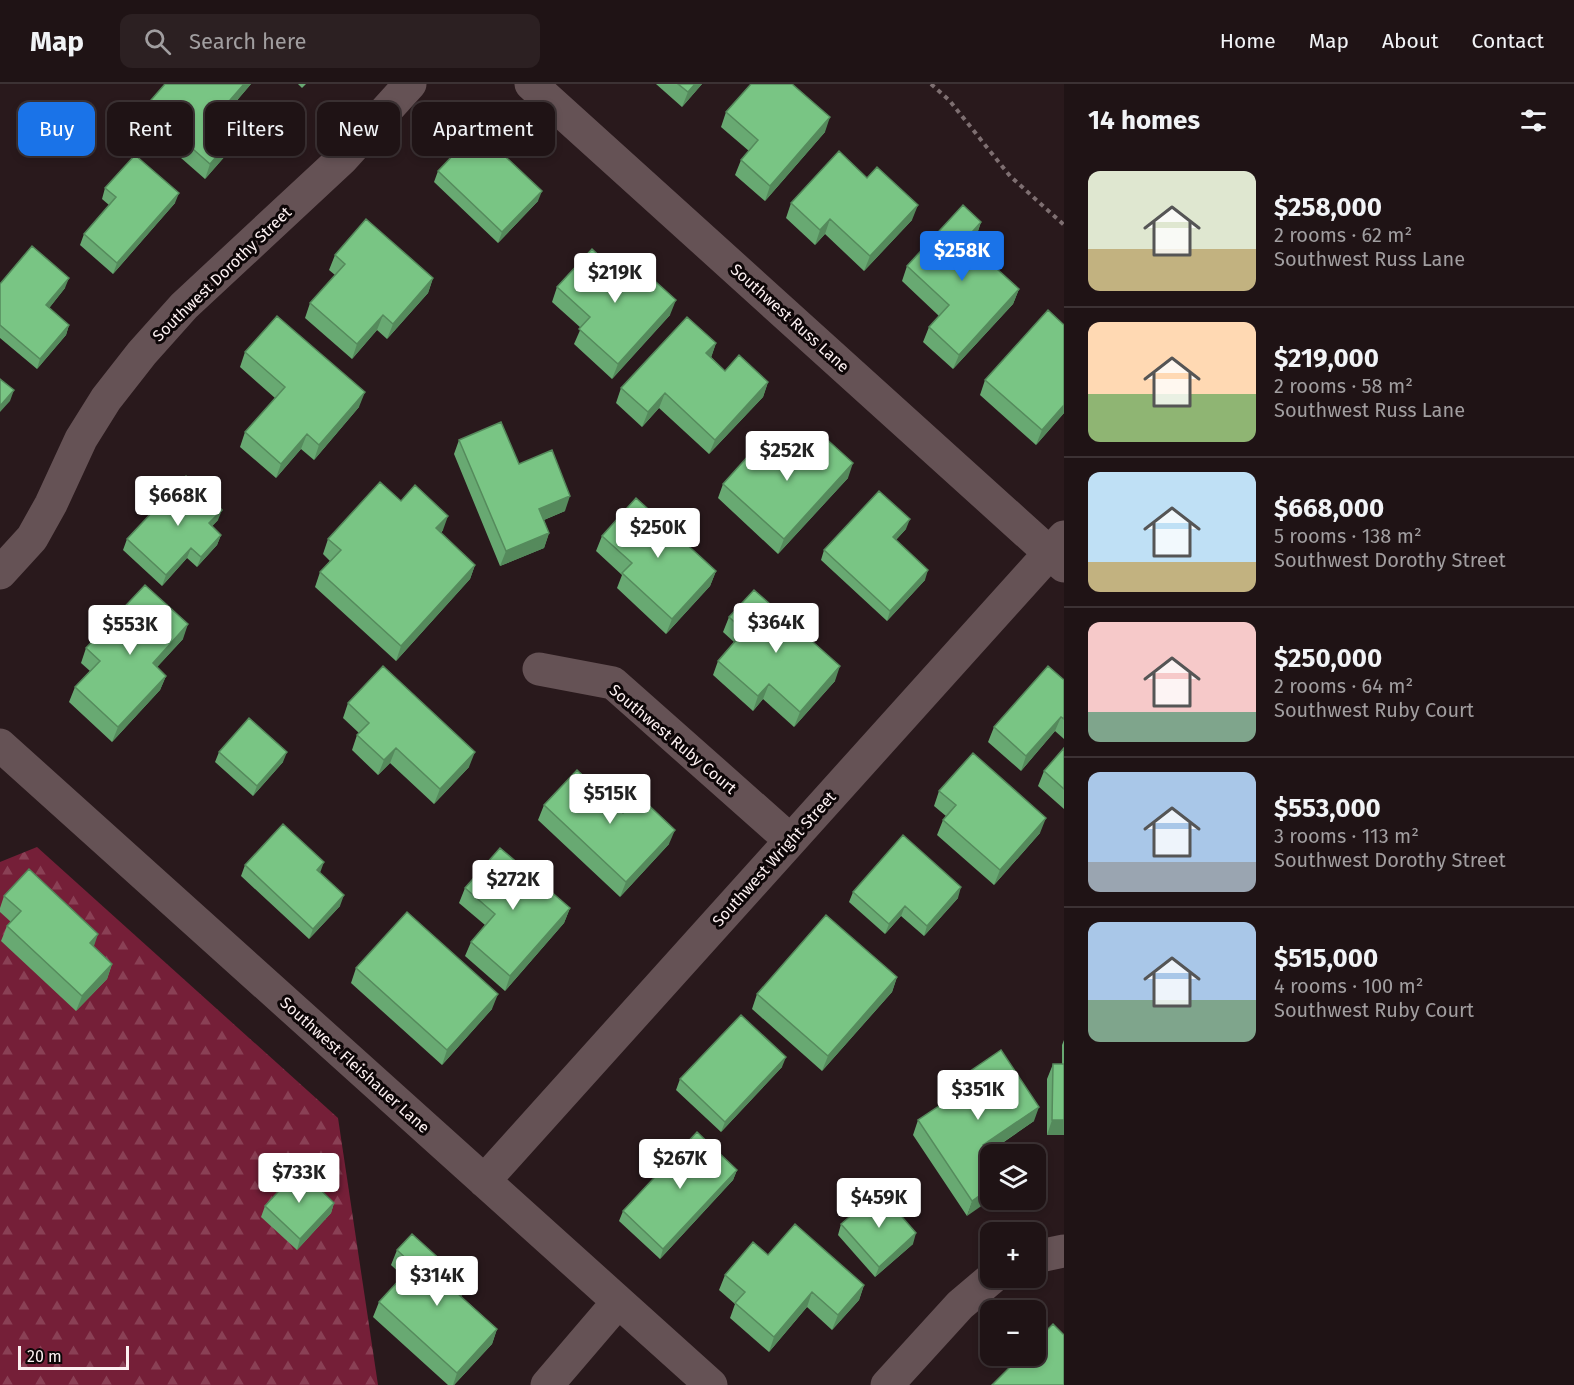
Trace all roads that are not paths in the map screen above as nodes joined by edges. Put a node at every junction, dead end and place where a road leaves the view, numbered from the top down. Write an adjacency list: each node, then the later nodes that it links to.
1 (410, 84): 4 (street, Southwest Dorothy Street)
2 (531, 84): 3 (street, Southwest Russ Lane)
3 (1059, 552): 7 (street, Southwest Wright Street)
4 (0, 573)
5 (539, 669): 7 (street, Southwest Ruby Court)
6 (0, 745): 8 (street, Southwest Fleishauer Lane)
7 (790, 840): 8 (street, Southwest Wright Street)
8 (484, 1181): 12 (street, Southwest Fleishauer Lane)
9 (1064, 1251): 10 (street)
10 (1046, 1255)
11 (980, 1288): 15 (street)
12 (618, 1302): 13 (street); 14 (street, Southwest Fleishauer Lane)
13 (547, 1385)
14 (711, 1385)
15 (887, 1385)

